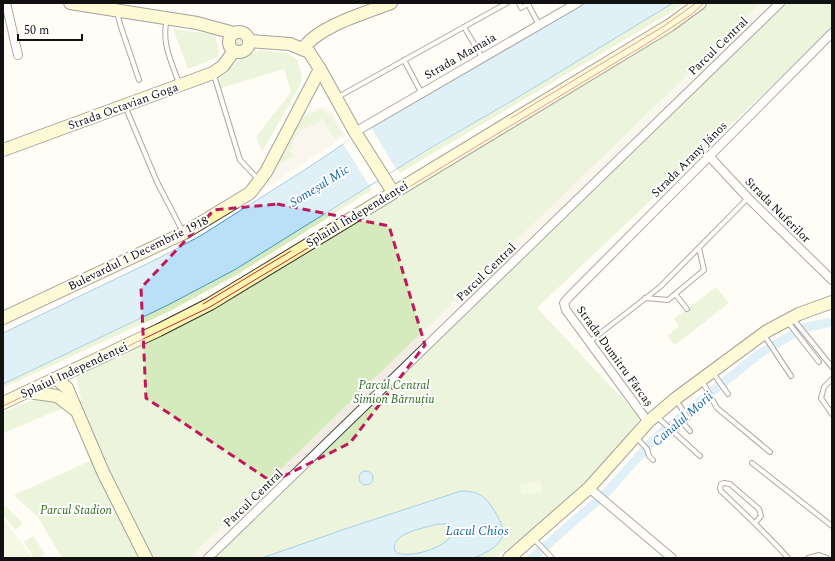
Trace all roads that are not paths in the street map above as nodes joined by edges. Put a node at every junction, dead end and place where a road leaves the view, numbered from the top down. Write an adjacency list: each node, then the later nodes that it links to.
1 (6, 3): 19 (street)
2 (70, 3): 10 (main road)
3 (391, 3): 17 (main road)
4 (508, 3): 13 (lane)
5 (519, 3): 9 (lane)
6 (577, 3): 12 (street, Strada Mamaia)
7 (700, 3): 33 (main road, Splaiul Independenței)
8 (780, 3): 73 (street, Parcul Central)
9 (529, 4): 12 (lane)
10 (118, 10): 11 (main road); 24 (lane)
11 (167, 18): 14 (main road); 25 (lane)
12 (539, 25): 20 (street, Strada Mamaia)
13 (464, 27): 20 (lane); 21 (lane)
14 (234, 33): 16 (main road); 18 (main road)
15 (832, 33): 31 (street, Strada Arany János)
16 (250, 41): 17 (main road); 18 (main road)
17 (303, 49): 22 (main road)
18 (234, 51): 23 (main road, Strada Octavian Goga)
19 (18, 55)
20 (482, 57): 26 (street, Strada Mamaia)
21 (404, 60): 26 (lane); 27 (lane)
22 (320, 69): 27 (main road); 32 (main road, Bulevardul 1 Decembrie 1918)
23 (213, 73): 25 (main road, Strada Octavian Goga); 32 (lane)
24 (139, 80)
25 (180, 85): 28 (main road, Strada Octavian Goga)
26 (421, 92): 29 (street, Strada Mamaia)
27 (336, 98): 29 (main road)
28 (125, 106): 30 (main road, Strada Octavian Goga); 35 (lane)
29 (356, 134): 33 (main road)
30 (3, 150)
31 (709, 156): 34 (street, Strada Nuferilor); 41 (street, Strada Arany János)
32 (260, 181): 35 (main road, Bulevardul 1 Decembrie 1918)
33 (393, 192): 52 (main road, Splaiul Independenței)
34 (748, 198): 36 (lane); 37 (street, Strada Nuferilor)
35 (184, 233): 43 (main road, Bulevardul 1 Decembrie 1918)
36 (699, 248): 38 (lane); 39 (lane)
37 (832, 280)
38 (675, 294): 39 (lane); 42 (lane)
39 (644, 298): 46 (lane)
40 (832, 302): 44 (main road)
41 (564, 303): 46 (street, Strada Dumitru Fărcaș)
42 (687, 309)
43 (3, 318)
44 (792, 322): 45 (main road); 47 (lane); 48 (lane)
45 (765, 338): 49 (main road); 50 (lane)
46 (589, 342): 61 (street, Strada Dumitru Fărcaș)
47 (819, 362)
48 (832, 367)
49 (715, 375): 53 (main road); 55 (lane)
50 (791, 376)
51 (832, 379): 60 (lane)
52 (51, 380): 54 (main road, Splaiul Independenței); 56 (main road); 59 (main road)
53 (703, 384): 58 (main road); 64 (lane)
54 (27, 392): 56 (main road); 57 (main road, Splaiul Independenței)
55 (728, 394)
56 (57, 396): 59 (main road)
57 (3, 403)
58 (678, 404): 61 (main road); 62 (lane)
59 (75, 410): 72 (main road)
60 (832, 414)
61 (655, 420): 63 (main road); 65 (lane)
62 (690, 431)
63 (639, 440): 66 (lane); 68 (main road)
64 (770, 452)
65 (700, 456)
66 (653, 460)
67 (752, 463): 70 (lane)
68 (591, 491): 71 (main road); 76 (street)
69 (755, 523): 69 (lane); 77 (lane)
70 (832, 526)
71 (535, 540): 74 (main road); 75 (lane)
72 (146, 558)
73 (208, 558)
74 (509, 558)
75 (552, 558)
76 (672, 558)
77 (788, 558)
78 (808, 558): 79 (lane)
79 (827, 558)

